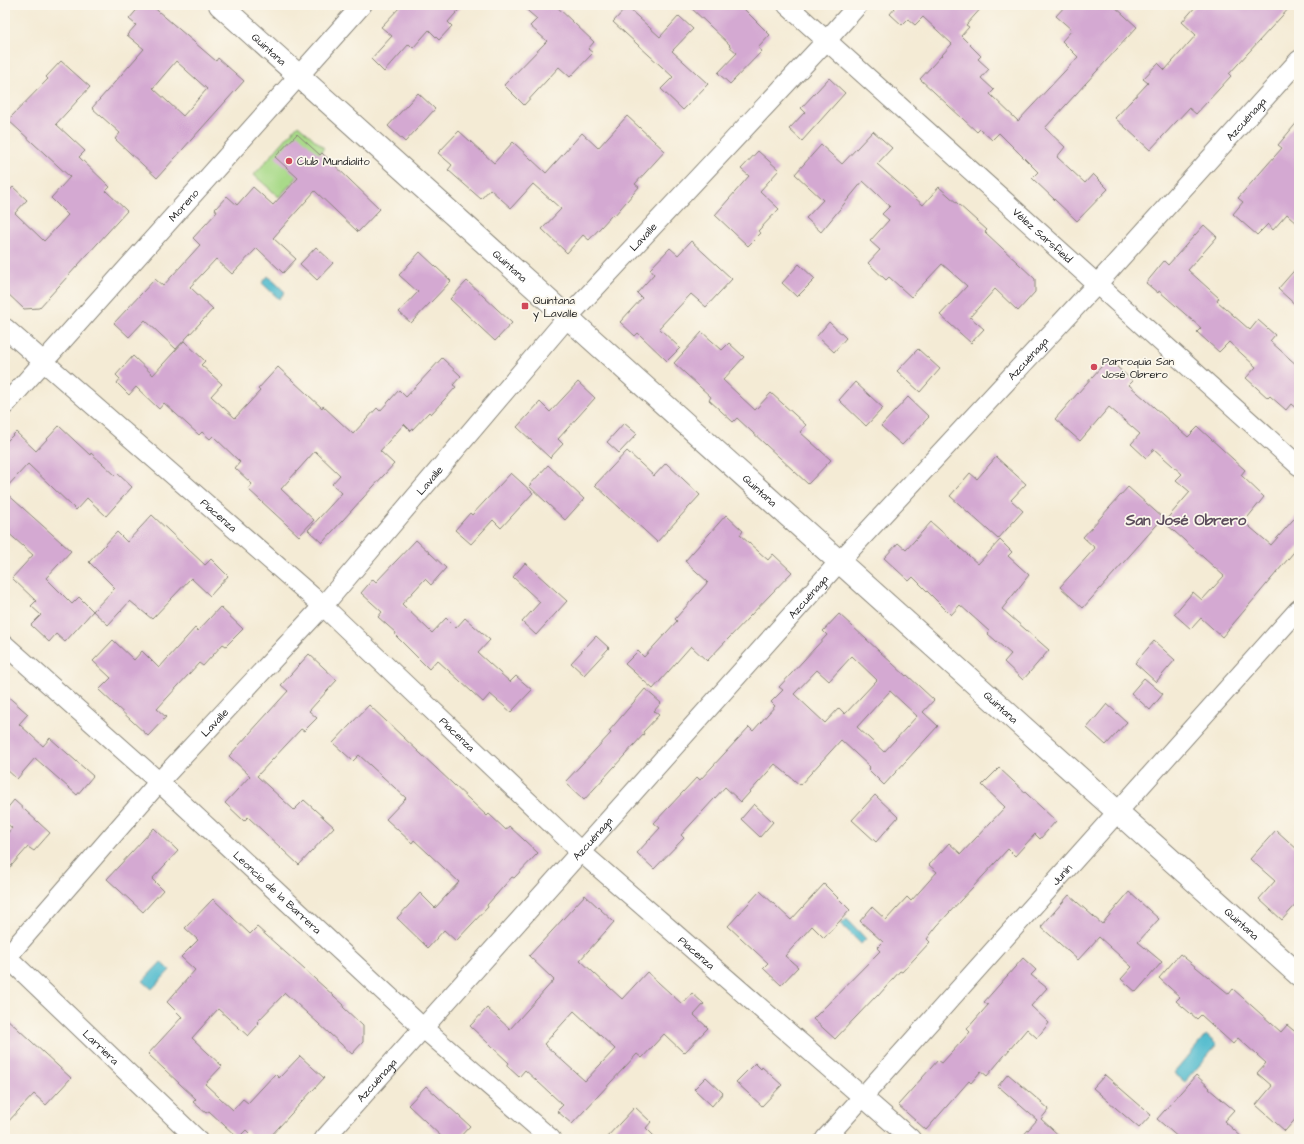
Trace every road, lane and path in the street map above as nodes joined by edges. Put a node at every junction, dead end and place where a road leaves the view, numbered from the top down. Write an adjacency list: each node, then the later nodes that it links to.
1 (220, 5): 7 (main road, Quintana)
2 (362, 5): 7 (street, Moreno)
3 (787, 5): 5 (street, Vélez Sarsfield)
4 (858, 5): 5 (street, Lavalle)
5 (827, 40): 8 (street, Vélez Sarsfield); 9 (street, Lavalle)
6 (1299, 60): 8 (street, Azcuénaga)
7 (299, 76): 9 (main road, Quintana); 11 (street, Moreno)
8 (1097, 284): 13 (street, Vélez Sarsfield); 14 (street, Azcuénaga)
9 (567, 318): 14 (main road, Quintana); 15 (street, Lavalle)
10 (5, 328): 11 (street, Piacenza)
11 (43, 362): 12 (street, Moreno); 15 (street, Piacenza)
12 (5, 405)
13 (1299, 466)
14 (839, 562): 19 (main road, Quintana); 20 (street, Azcuénaga)
15 (323, 606): 18 (street, Lavalle); 20 (street, Piacenza)
16 (1299, 609): 19 (street, Junín)
17 (5, 645): 18 (street, Leoncio de la Barrera)
18 (159, 782): 21 (street, Lavalle); 23 (street, Leoncio de la Barrera)
19 (1118, 813): 22 (main road, Quintana); 24 (street, Junín)
20 (581, 852): 23 (street, Azcuénaga); 24 (street, Piacenza)
21 (6, 957): 25 (street, Larriera)
22 (1298, 971)
23 (423, 1028): 26 (street, Azcuénaga); 27 (street, Leoncio de la Barrera)
24 (863, 1096): 28 (street, Junín); 29 (street, Piacenza)
25 (197, 1139)
26 (324, 1139)
27 (551, 1139)
28 (825, 1139)
29 (912, 1139)

